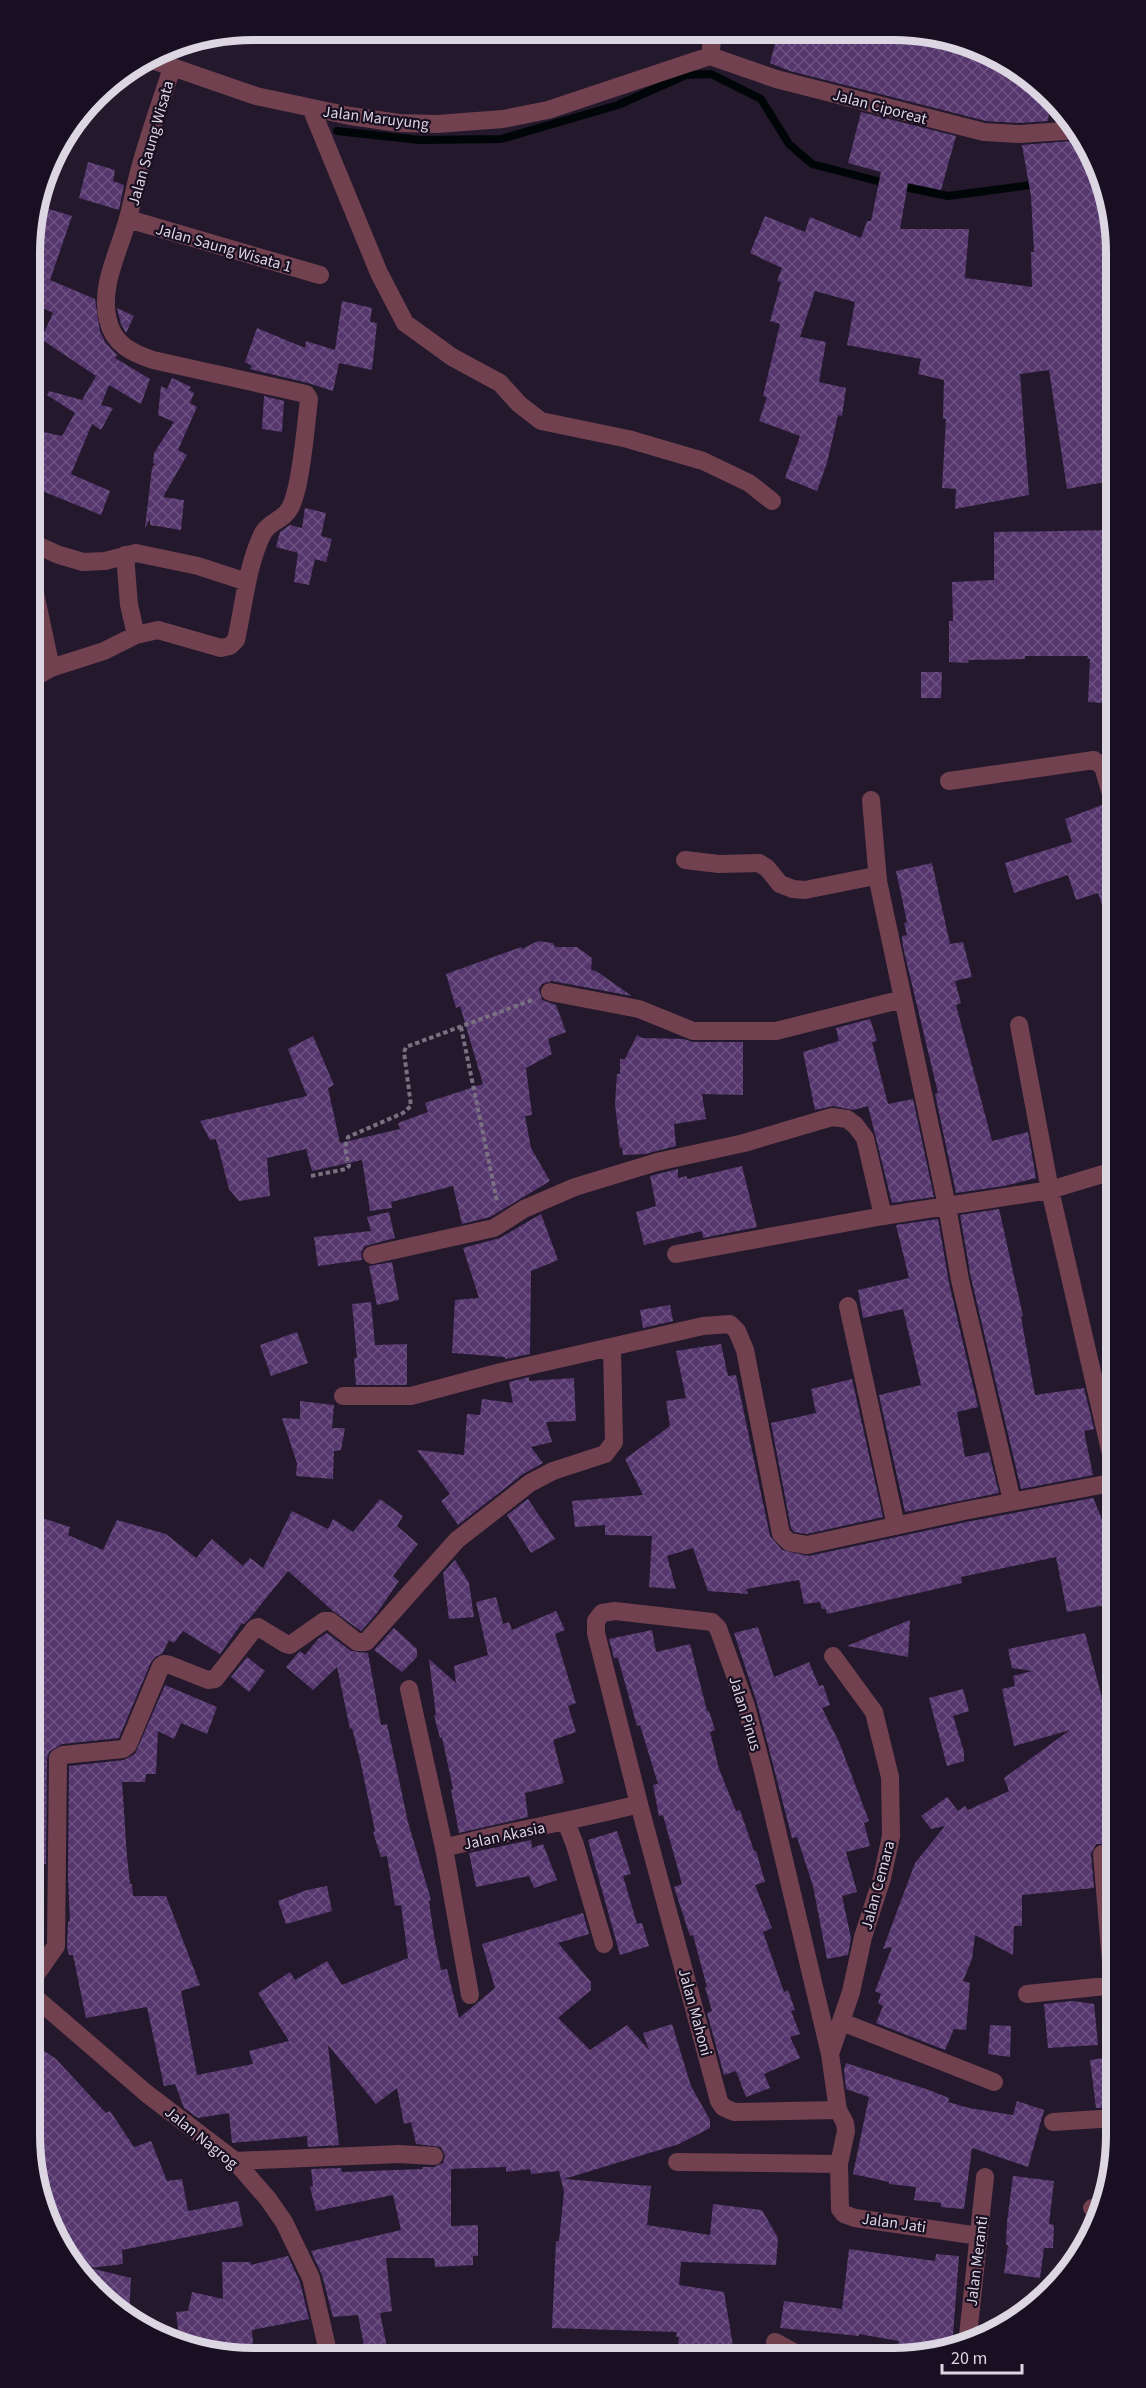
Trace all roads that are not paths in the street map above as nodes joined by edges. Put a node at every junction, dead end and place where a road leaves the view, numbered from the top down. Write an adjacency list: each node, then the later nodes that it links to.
1 (712, 40): 2 (street)
2 (710, 56): 5 (street, Jalan Maruyung); 6 (street, Jalan Ciporeat)
3 (158, 63): 4 (street, Jalan Maruyung)
4 (172, 68): 5 (street, Jalan Maruyung); 7 (street, Jalan Saung Wisata)
5 (311, 108): 9 (street)
6 (1067, 131)
7 (128, 219): 8 (street, Jalan Saung Wisata 1); 12 (street, Jalan Saung Wisata)
8 (320, 275)
9 (772, 501)
10 (40, 546): 11 (street)
11 (125, 555): 12 (street); 14 (street)
12 (247, 582): 14 (street)
13 (40, 617): 15 (street)
14 (136, 634): 15 (street)
15 (51, 668): 16 (street)
16 (40, 674)
17 (1106, 777): 18 (street)
18 (949, 781)
19 (871, 800): 21 (street)
20 (685, 860): 21 (street)
21 (878, 878): 23 (street)
22 (550, 992): 23 (street)
23 (903, 999): 27 (street)
24 (1019, 1025): 26 (street)
25 (1106, 1173): 26 (street)
26 (1050, 1190): 27 (street); 34 (street)
27 (947, 1206): 28 (street); 36 (street)
28 (883, 1216): 29 (street); 30 (street)
29 (676, 1254)
30 (372, 1255)
31 (848, 1306): 37 (street)
32 (612, 1348): 33 (street); 37 (street); 46 (street)
33 (343, 1396)
34 (1106, 1416)
35 (1106, 1484): 36 (street)
36 (1012, 1501): 37 (street)
37 (896, 1526)
38 (833, 1656): 51 (street, Jalan Cemara)
39 (409, 1689): 42 (street)
40 (639, 1804): 41 (street, Jalan Akasia); 52 (street, Jalan Pinus); 54 (street, Jalan Mahoni)
41 (566, 1822): 42 (street, Jalan Akasia); 45 (street)
42 (444, 1848): 49 (street, Jalan Akasia)
43 (1102, 1854): 44 (street)
44 (1106, 1898)
45 (604, 1944)
46 (40, 1969)
47 (1106, 1987): 48 (street)
48 (1027, 1994)
49 (470, 1995)
50 (40, 2002): 58 (street, Jalan Nagrog)
51 (842, 2022): 52 (street, Jalan Cemara); 53 (street)
52 (830, 2054): 54 (street, Jalan Pinus)
53 (994, 2082)
54 (838, 2110): 60 (street, Jalan Jati)
55 (1106, 2119): 56 (street)
56 (1053, 2122)
57 (434, 2156): 58 (street)
58 (235, 2161): 65 (street, Jalan Nagrog)
59 (677, 2162): 60 (street)
60 (840, 2164): 62 (street, Jalan Jati)
61 (985, 2177): 62 (street, Jalan Meranti)
62 (979, 2236): 63 (street, Jalan Meranti)
63 (968, 2333)
64 (775, 2342): 66 (street)
65 (326, 2348)
66 (784, 2348)

